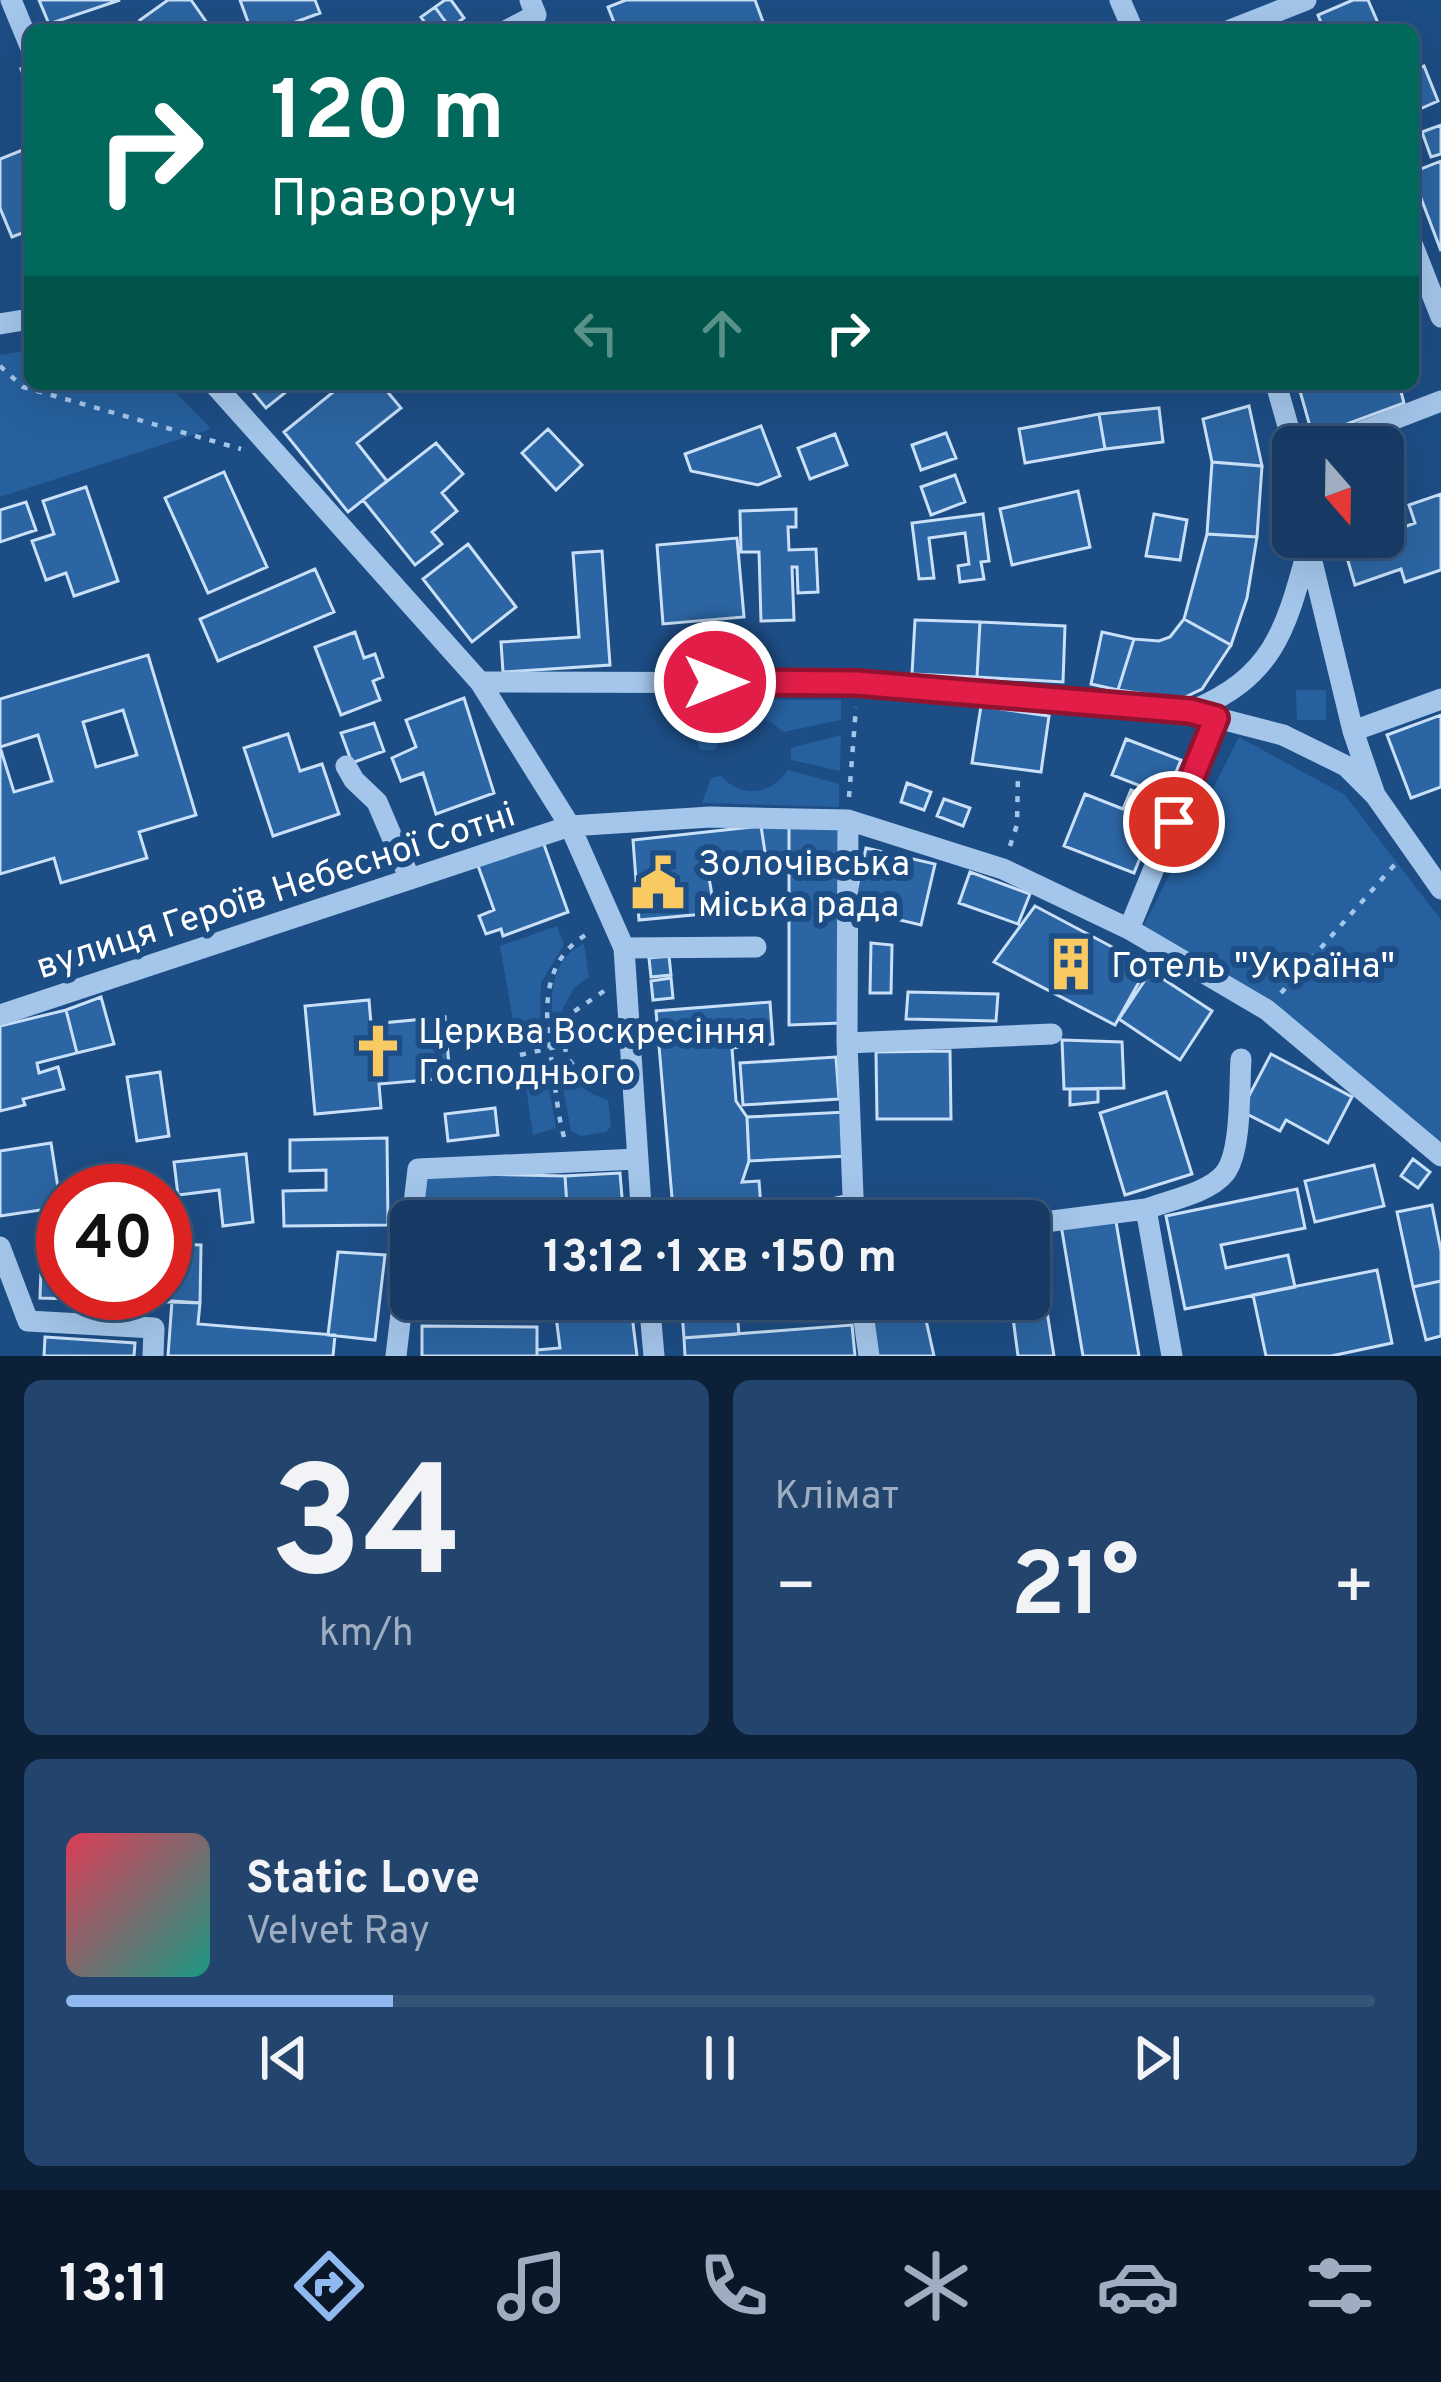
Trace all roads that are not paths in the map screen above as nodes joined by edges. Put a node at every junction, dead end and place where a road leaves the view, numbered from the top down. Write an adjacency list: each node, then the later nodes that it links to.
1 (11, 0): 6 (street)
2 (530, 0): 5 (street)
3 (1306, 0): 4 (street)
4 (1284, 20)
5 (519, 24)
6 (24, 31)
7 (1419, 261): 8 (street)
8 (1441, 317)
9 (219, 390): 16 (street)
10 (1278, 390): 12 (street)
11 (1441, 400): 13 (street)
12 (1288, 426)
13 (1375, 426)
14 (1303, 558): 18 (street)
15 (1311, 558): 20 (street)
16 (480, 682): 18 (street); 24 (street)
17 (1441, 699): 20 (street)
18 (1190, 711): 19 (street)
19 (1216, 718): 22 (street); 27 (street)
20 (1353, 731): 22 (street)
21 (346, 766): 25 (street)
22 (1375, 795): 26 (street)
23 (848, 820): 24 (street, вулиця Героїв Небесної Сотні); 27 (street, вулиця Героїв Небесної Сотні); 32 (street)
24 (570, 826): 25 (street, вулиця Героїв Небесної Сотні); 29 (street)
25 (410, 879): 30 (street, вулиця Героїв Небесної Сотні)
26 (1441, 889)
27 (1129, 929): 34 (street, вулиця Героїв Небесної Сотні)
28 (755, 947): 29 (street)
29 (624, 948): 35 (street)
30 (0, 1015)
31 (1052, 1034): 32 (street)
32 (847, 1043): 38 (street)
33 (1241, 1059): 39 (street)
34 (1441, 1156)
35 (637, 1159): 36 (street); 37 (street)
36 (414, 1200)
37 (641, 1200)
38 (853, 1200)
39 (1147, 1209): 40 (street); 49 (street)
40 (1050, 1221)
41 (0, 1247): 45 (street)
42 (400, 1320): 46 (street)
43 (651, 1320): 47 (street)
44 (864, 1320): 48 (street)
45 (153, 1356)
46 (396, 1356)
47 (654, 1356)
48 (869, 1356)
49 (1172, 1356)

